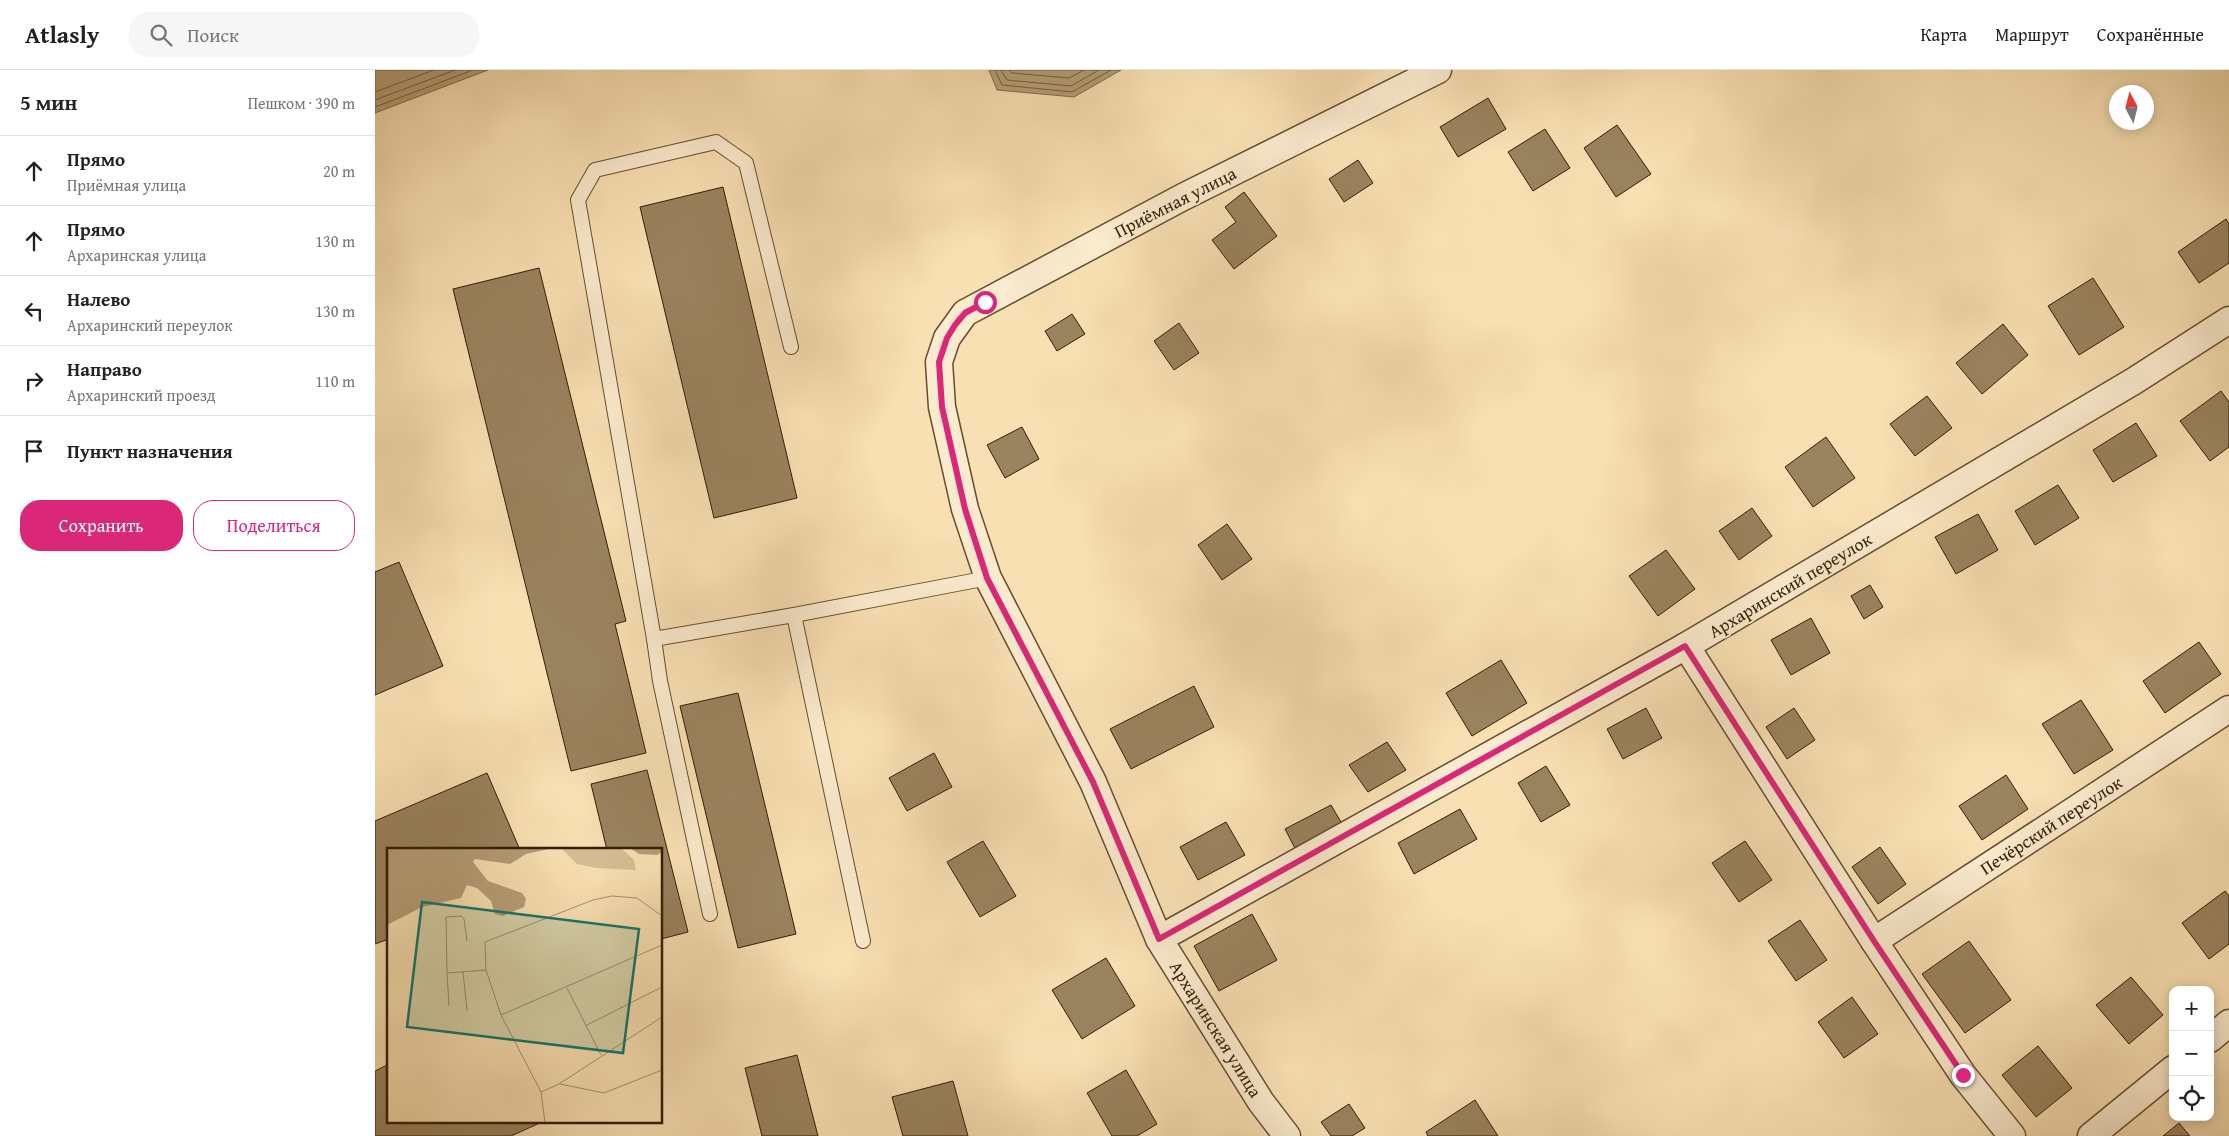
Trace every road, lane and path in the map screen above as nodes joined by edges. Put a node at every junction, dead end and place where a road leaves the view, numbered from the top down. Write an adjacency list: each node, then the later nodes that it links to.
1 (1438, 70): 4 (street, Приёмная улица)
2 (2229, 320): 8 (street, Архаринский переулок)
3 (791, 347): 7 (lane)
4 (939, 362): 5 (street, Архаринская улица)
5 (987, 578): 6 (lane); 11 (street, Архаринская улица)
6 (794, 615): 7 (lane); 12 (lane)
7 (654, 639): 10 (lane)
8 (1685, 646): 11 (street, Архаринский переулок); 13 (street)
9 (2229, 709): 13 (street, Печёрский переулок)
10 (710, 914)
11 (1159, 939): 17 (street, Архаринская улица)
12 (863, 941)
13 (1874, 941): 18 (street)
14 (2229, 1023): 15 (street)
15 (2214, 1035)
16 (2169, 1072): 19 (street)
17 (1287, 1136)
18 (2013, 1136)
19 (2091, 1136)

